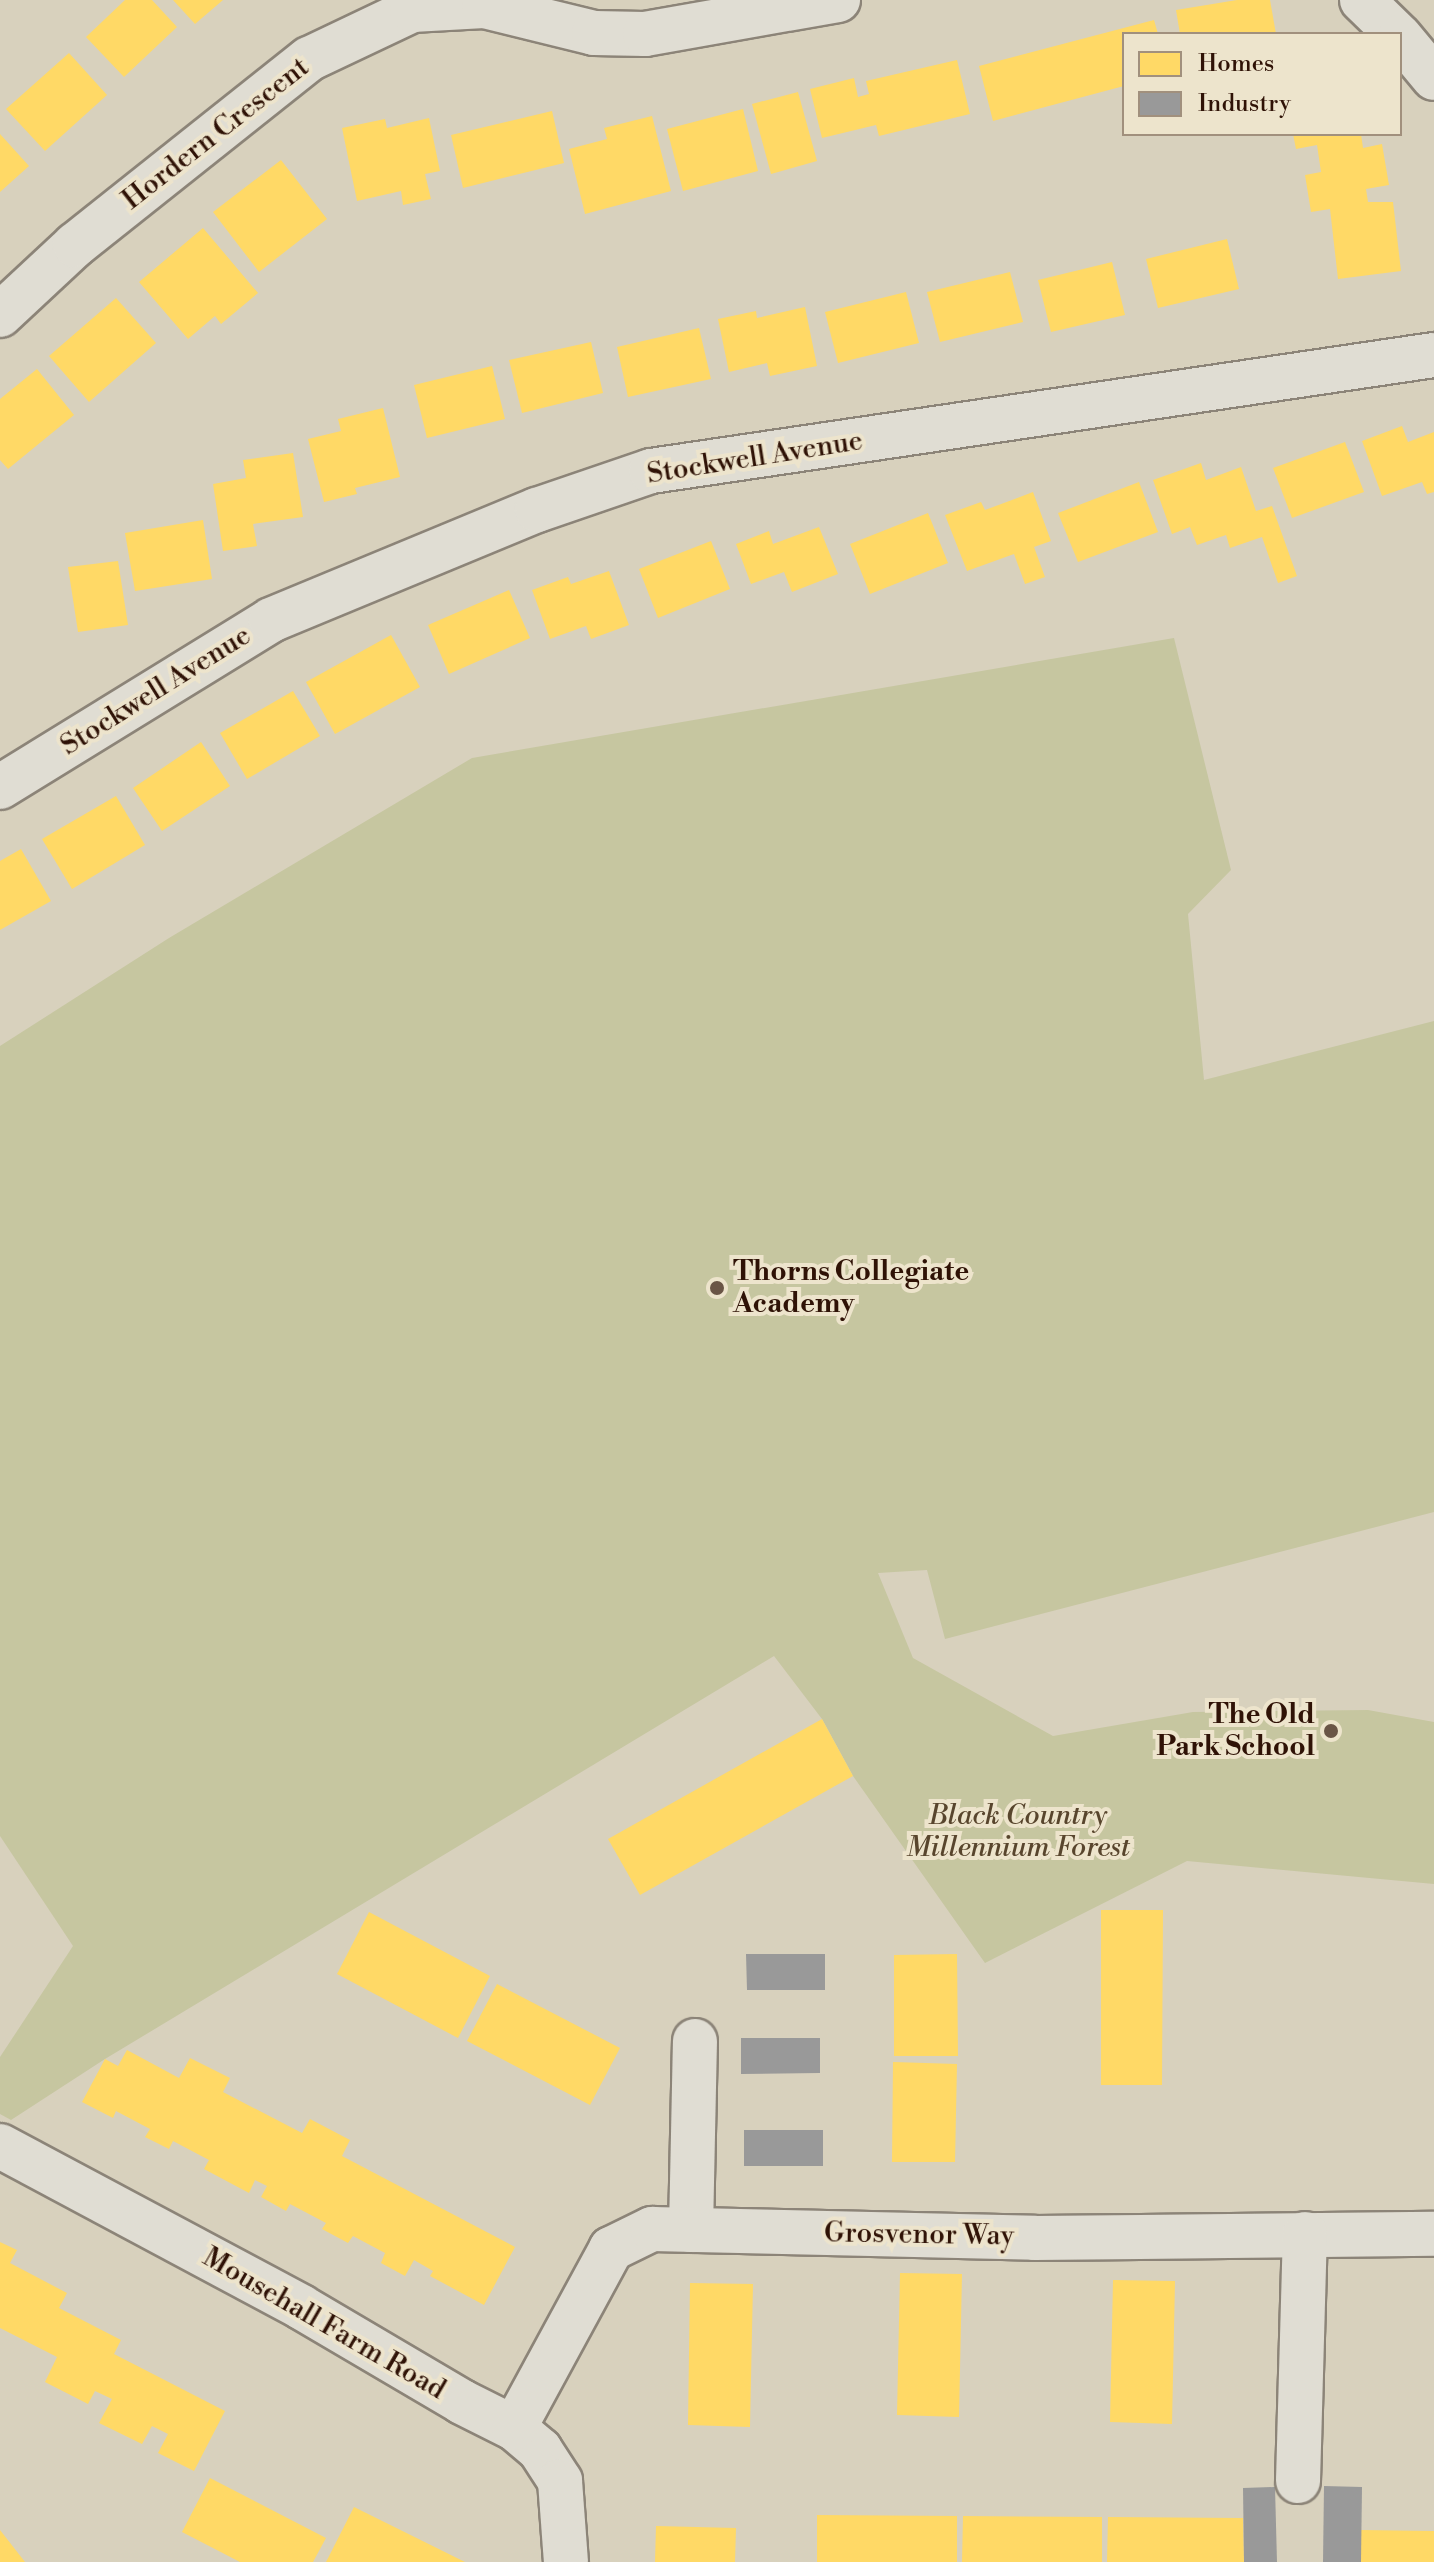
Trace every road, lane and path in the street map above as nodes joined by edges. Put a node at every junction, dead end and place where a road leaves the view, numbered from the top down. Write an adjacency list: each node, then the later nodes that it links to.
1 (838, 0): 6 (street, Hordern Crescent)
2 (1362, 0): 3 (street)
3 (1396, 32)
4 (1402, 39): 5 (street)
5 (1434, 78)
6 (0, 315)
7 (1434, 355): 8 (street, Stockwell Avenue)
8 (0, 787)
9 (695, 2041): 11 (street)
10 (0, 2146): 14 (street, Mousehall Farm Road)
11 (691, 2230): 12 (street, Grosvenor Way); 14 (street, Grosvenor Way)
12 (1305, 2234): 13 (street, Grosvenor Way); 15 (street)
13 (1434, 2234)
14 (514, 2428): 16 (street, Mousehall Farm Road)
15 (1298, 2481)
16 (566, 2562)

